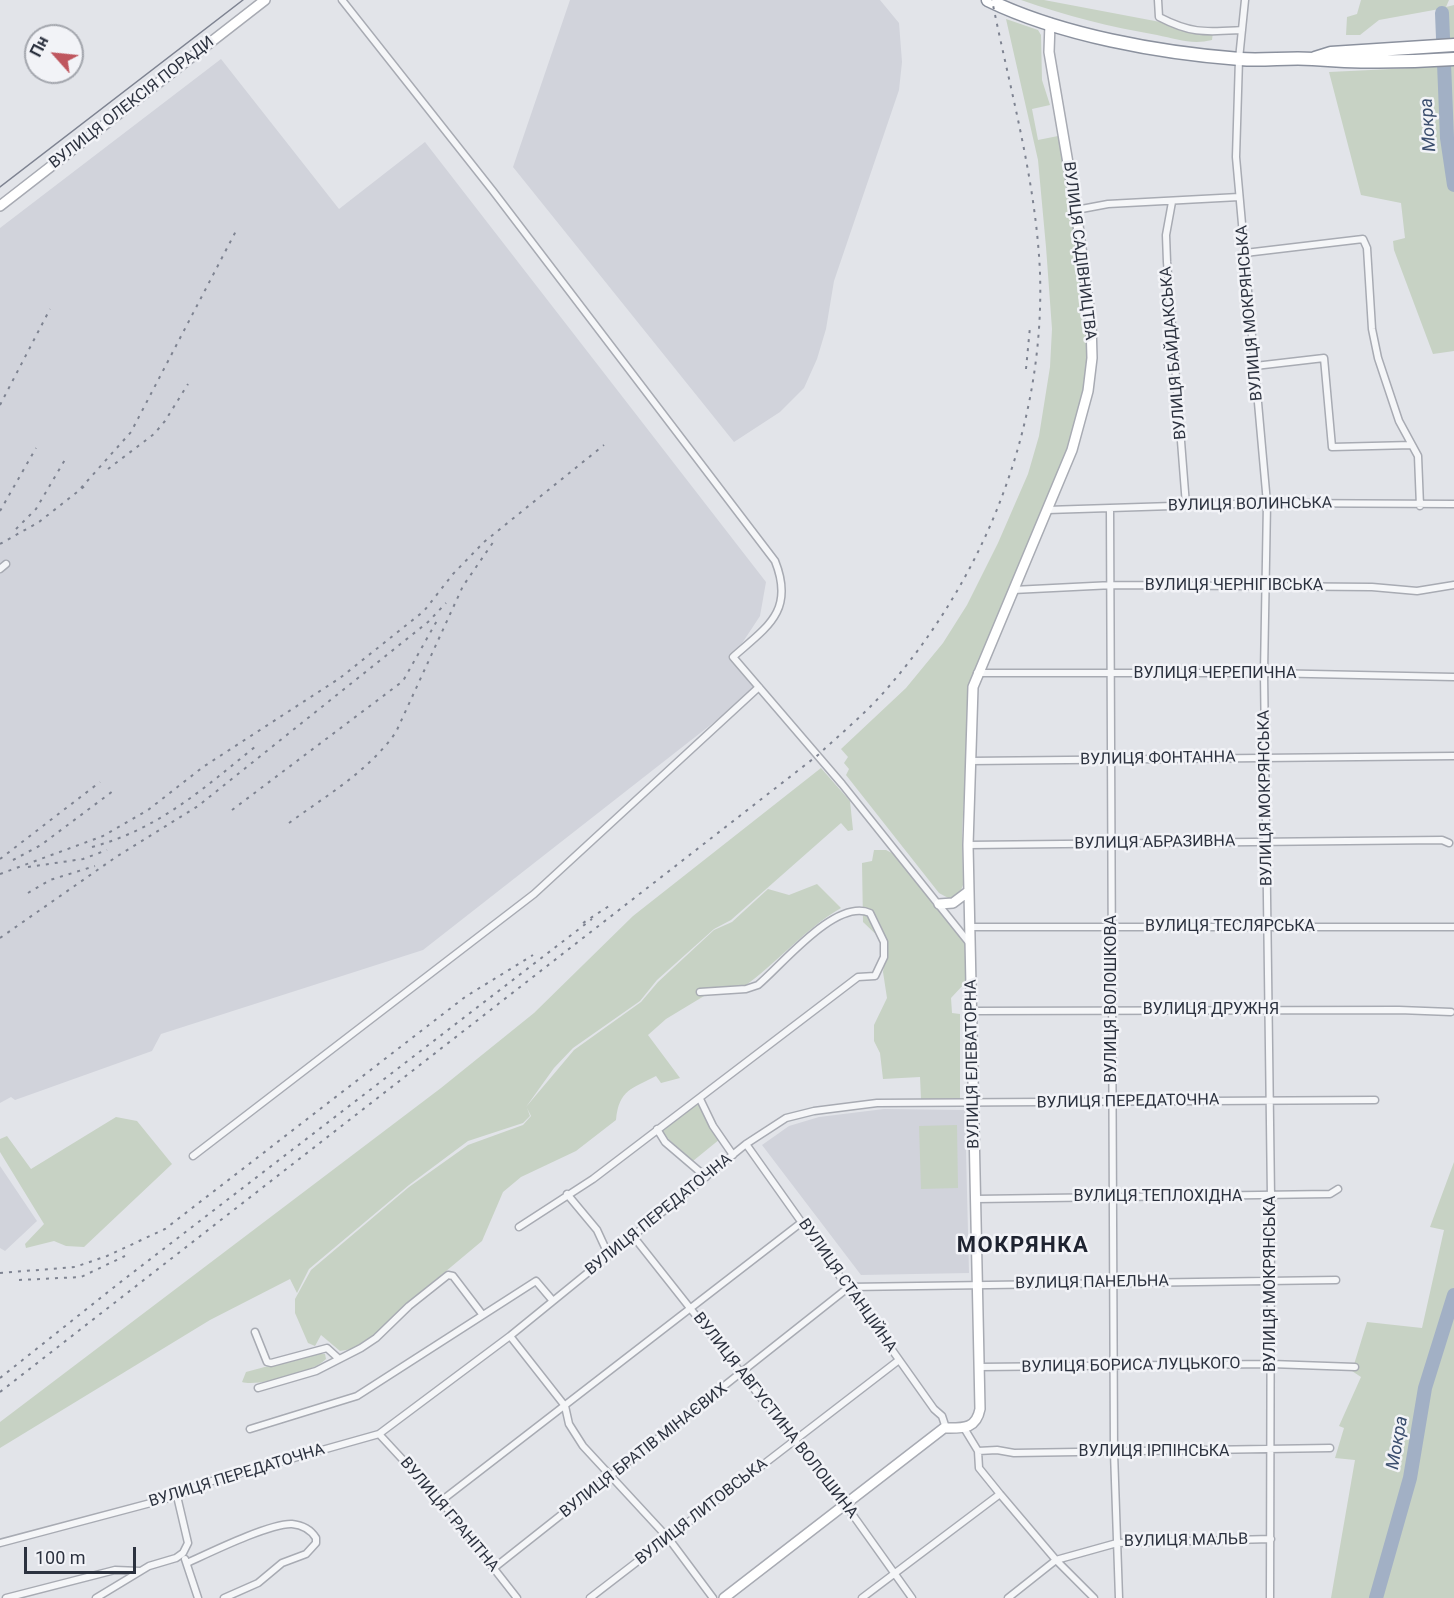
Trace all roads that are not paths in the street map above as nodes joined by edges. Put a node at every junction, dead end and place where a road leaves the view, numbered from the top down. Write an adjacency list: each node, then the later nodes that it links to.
1 (265, 0): 15 (street, ВУЛИЦЯ ОЛЕКСІЯ ПОРАДИ)
2 (342, 0): 34 (street)
3 (988, 0): 6 (highway)
4 (1158, 0): 8 (street)
5 (1245, 0): 8 (street, ВУЛИЦЯ МОКРЯНСЬКА)
6 (1006, 4): 7 (highway)
7 (1050, 24): 11 (highway); 16 (street, ВУЛИЦЯ САДІВНИЦТВА)
8 (1242, 30): 11 (street, ВУЛИЦЯ МОКРЯНСЬКА)
9 (1454, 45): 12 (highway)
10 (1454, 58): 12 (highway)
11 (1239, 59): 12 (highway); 13 (street, ВУЛИЦЯ МОКРЯНСЬКА)
12 (1313, 59)
13 (1239, 197): 14 (street); 17 (street, ВУЛИЦЯ МОКРЯНСЬКА)
14 (1172, 202): 16 (street); 22 (street, ВУЛИЦЯ БАЙДАКСЬКА)
15 (0, 206)
16 (1076, 210): 25 (street, ВУЛИЦЯ САДІВНИЦТВА)
17 (1245, 253): 18 (street, ВУЛИЦЯ МОКРЯНСЬКА); 19 (street)
18 (1255, 366): 19 (street); 20 (street, ВУЛИЦЯ МОКРЯНСЬКА)
19 (1412, 445): 23 (street)
20 (1268, 503): 22 (street, ВУЛИЦЯ ВОЛИНСЬКА); 23 (street, ВУЛИЦЯ ВОЛИНСЬКА); 28 (street, ВУЛИЦЯ МОКРЯНСЬКА)
21 (1453, 504): 23 (street, ВУЛИЦЯ ВОЛИНСЬКА)
22 (1186, 505): 24 (street, ВУЛИЦЯ ВОЛИНСЬКА)
23 (1420, 506)
24 (1110, 508): 25 (street, ВУЛИЦЯ ВОЛИНСЬКА); 26 (street, ВУЛИЦЯ ВОЛОШКОВА)
25 (1047, 510): 29 (street, ВУЛИЦЯ САДІВНИЦТВА)
26 (1113, 585): 28 (street, ВУЛИЦЯ ЧЕРНІГІВСЬКА); 29 (street, ВУЛИЦЯ ЧЕРНІГІВСЬКА); 32 (street, ВУЛИЦЯ ВОЛОШКОВА)
27 (1454, 585): 28 (street, ВУЛИЦЯ ЧЕРНІГІВСЬКА)
28 (1266, 586): 31 (street, ВУЛИЦЯ МОКРЯНСЬКА)
29 (1013, 590): 30 (street, ВУЛИЦЯ САДІВНИЦТВА)
30 (977, 673): 32 (street, ВУЛИЦЯ ЧЕРЕПИЧНА); 38 (street, ВУЛИЦЯ ЕЛЕВАТОРНА)
31 (1264, 673): 32 (street, ВУЛИЦЯ ЧЕРЕПИЧНА); 33 (street, ВУЛИЦЯ ЧЕРЕПИЧНА); 36 (street, ВУЛИЦЯ МОКРЯНСЬКА)
32 (1112, 674): 37 (street, ВУЛИЦЯ ВОЛОШКОВА)
33 (1454, 677)
34 (759, 687): 44 (street); 63 (street)
35 (1454, 756): 36 (street, ВУЛИЦЯ ФОНТАННА)
36 (1265, 758): 37 (street, ВУЛИЦЯ ФОНТАННА); 39 (street, ВУЛИЦЯ МОКРЯНСЬКА)
37 (1112, 759): 38 (street, ВУЛИЦЯ ФОНТАННА); 41 (street, ВУЛИЦЯ ВОЛОШКОВА)
38 (970, 761): 42 (street, ВУЛИЦЯ ЕЛЕВАТОРНА)
39 (1266, 842): 40 (street, ВУЛИЦЯ АБРАЗИВНА); 41 (street, ВУЛИЦЯ АБРАЗИВНА); 46 (street, ВУЛИЦЯ МОКРЯНСЬКА)
40 (1449, 843)
41 (1113, 844): 42 (street, ВУЛИЦЯ АБРАЗИВНА); 48 (street, ВУЛИЦЯ ВОЛОШКОВА)
42 (968, 845): 43 (street, ВУЛИЦЯ ЕЛЕВАТОРНА)
43 (969, 891): 44 (street); 45 (street, ВУЛИЦЯ ЕЛЕВАТОРНА)
44 (939, 904): 49 (street)
45 (970, 927): 48 (street, ВУЛИЦЯ ТЕСЛЯРСЬКА); 49 (street, ВУЛИЦЯ ЕЛЕВАТОРНА)
46 (1268, 927): 47 (street, ВУЛИЦЯ ТЕСЛЯРСЬКА); 48 (street, ВУЛИЦЯ ТЕСЛЯРСЬКА); 51 (street, ВУЛИЦЯ МОКРЯНСЬКА)
47 (1454, 927)
48 (1113, 928): 52 (street, ВУЛИЦЯ ВОЛОШКОВА)
49 (970, 944): 53 (street, ВУЛИЦЯ ЕЛЕВАТОРНА)
50 (700, 992): 55 (street)
51 (1267, 1009): 52 (street, ВУЛИЦЯ ДРУЖНЯ); 54 (street, ВУЛИЦЯ ДРУЖНЯ); 57 (street, ВУЛИЦЯ МОКРЯНСЬКА)
52 (1113, 1010): 53 (street, ВУЛИЦЯ ДРУЖНЯ); 58 (street, ВУЛИЦЯ ВОЛОШКОВА)
53 (972, 1011): 59 (street, ВУЛИЦЯ ЕЛЕВАТОРНА)
54 (1451, 1012)
55 (700, 1099): 60 (street); 62 (street)
56 (1375, 1100): 57 (street, ВУЛИЦЯ ПЕРЕДАТОЧНА)
57 (1269, 1101): 58 (street, ВУЛИЦЯ ПЕРЕДАТОЧНА); 68 (street, ВУЛИЦЯ МОКРЯНСЬКА)
58 (1111, 1102): 59 (street, ВУЛИЦЯ ПЕРЕДАТОЧНА); 67 (street, ВУЛИЦЯ ВОЛОШКОВА)
59 (974, 1104): 61 (street, ВУЛИЦЯ ПЕРЕДАТОЧНА); 69 (street, ВУЛИЦЯ ЕЛЕВАТОРНА)
60 (657, 1129): 64 (street); 66 (street)
61 (746, 1144): 62 (street, ВУЛИЦЯ ПЕРЕДАТОЧНА); 70 (street, ВУЛИЦЯ СТАНЦІЙНА)
62 (733, 1155): 64 (street, ВУЛИЦЯ ПЕРЕДАТОЧНА)
63 (193, 1156)
64 (706, 1177): 72 (street, ВУЛИЦЯ ПЕРЕДАТОЧНА)
65 (1338, 1189): 68 (street, ВУЛИЦЯ ТЕПЛОХІДНА)
66 (567, 1194): 71 (street); 73 (street)
67 (1114, 1197): 68 (street, ВУЛИЦЯ ТЕПЛОХІДНА); 69 (street, ВУЛИЦЯ ТЕПЛОХІДНА); 76 (street, ВУЛИЦЯ ВОЛОШКОВА)
68 (1271, 1197): 75 (street, ВУЛИЦЯ МОКРЯНСЬКА)
69 (976, 1199): 77 (street, ВУЛИЦЯ ЕЛЕВАТОРНА)
70 (802, 1222): 78 (street, ВУЛИЦЯ СТАНЦІЙНА); 80 (street)
71 (519, 1227)
72 (633, 1236): 73 (street, ВУЛИЦЯ ПЕРЕДАТОЧНА); 80 (street, ВУЛИЦЯ АВГУСТИНА ВОЛОШИНА)
73 (609, 1256): 79 (street, ВУЛИЦЯ ПЕРЕДАТОЧНА)
74 (1336, 1280): 75 (street, ВУЛИЦЯ ПАНЕЛЬНА)
75 (1270, 1281): 76 (street, ВУЛИЦЯ ПАНЕЛЬНА); 86 (street, ВУЛИЦЯ МОКРЯНСЬКА)
76 (1114, 1282): 77 (street, ВУЛИЦЯ ПАНЕЛЬНА); 88 (street, ВУЛИЦЯ ВОЛОШКОВА)
77 (977, 1285): 78 (street, ВУЛИЦЯ ПАНЕЛЬНА); 87 (street, ВУЛИЦЯ ЕЛЕВАТОРНА)
78 (849, 1287): 85 (street, ВУЛИЦЯ СТАНЦІЙНА); 90 (street, ВУЛИЦЯ БРАТІВ МІНАЄВИХ)
79 (553, 1301): 81 (street); 83 (street, ВУЛИЦЯ ПЕРЕДАТОЧНА)
80 (690, 1308): 90 (street, ВУЛИЦЯ АВГУСТИНА ВОЛОШИНА); 92 (street)
81 (482, 1314): 84 (street); 95 (street)
82 (255, 1332): 84 (street)
83 (510, 1335): 92 (street); 96 (street, ВУЛИЦЯ ПЕРЕДАТОЧНА)
84 (338, 1358): 91 (street)
85 (899, 1360): 93 (street, ВУЛИЦЯ СТАНЦІЙНА); 97 (street, ВУЛИЦЯ ЛИТОВСЬКА)
86 (1271, 1364): 88 (street, ВУЛИЦЯ БОРИСА ЛУЦЬКОГО); 89 (street, ВУЛИЦЯ БОРИСА ЛУЦЬКОГО); 100 (street, ВУЛИЦЯ МОКРЯНСЬКА)
87 (980, 1367): 88 (street, ВУЛИЦЯ БОРИСА ЛУЦЬКОГО); 94 (street, ВУЛИЦЯ ЕЛЕВАТОРНА)
88 (1115, 1367): 101 (street, ВУЛИЦЯ ВОЛОШКОВА)
89 (1355, 1367)
90 (742, 1374): 97 (street, ВУЛИЦЯ АВГУСТИНА ВОЛОШИНА); 102 (street, ВУЛИЦЯ БРАТІВ МІНАЄВИХ)
91 (258, 1388)
92 (565, 1406): 102 (street); 105 (street)
93 (946, 1428): 94 (street); 106 (street)
94 (964, 1428): 99 (street)
95 (250, 1429)
96 (380, 1434): 104 (street, ВУЛИЦЯ ПЕРЕДАТОЧНА); 105 (street, ВУЛИЦЯ ГРАНІТНА)
97 (795, 1441): 106 (street, ВУЛИЦЯ АВГУСТИНА ВОЛОШИНА); 107 (street, ВУЛИЦЯ ЛИТОВСЬКА)
98 (1330, 1448): 100 (street, ВУЛИЦЯ ІРПІНСЬКА)
99 (978, 1451): 101 (street, ВУЛИЦЯ ІРПІНСЬКА); 103 (street)
100 (1272, 1451): 101 (street, ВУЛИЦЯ ІРПІНСЬКА); 108 (street, ВУЛИЦЯ МОКРЯНСЬКА)
101 (1114, 1452): 110 (street, ВУЛИЦЯ ВОЛОШКОВА)
102 (611, 1476): 107 (street); 114 (street, ВУЛИЦЯ БРАТІВ МІНАЄВИХ)
103 (999, 1494): 112 (street); 116 (street)
104 (177, 1496): 109 (street, ВУЛИЦЯ ПЕРЕДАТОЧНА); 111 (street)
105 (441, 1501): 114 (street, ВУЛИЦЯ ГРАНІТНА)
106 (845, 1504): 116 (street, ВУЛИЦЯ АВГУСТИНА ВОЛОШИНА); 124 (street)
107 (669, 1539): 122 (street, ВУЛИЦЯ ЛИТОВСЬКА); 123 (street)
108 (1271, 1539): 110 (street, ВУЛИЦЯ МАЛЬВ); 130 (street, ВУЛИЦЯ МОКРЯНСЬКА)
109 (0, 1543)
110 (1118, 1543): 112 (street, ВУЛИЦЯ МАЛЬВ); 129 (street, ВУЛИЦЯ ВОЛОШКОВА)
111 (183, 1553): 113 (street); 115 (street)
112 (1056, 1560): 127 (street, ВУЛИЦЯ МАЛЬВ); 128 (street)
113 (187, 1563): 119 (street); 120 (street)
114 (494, 1568): 121 (street, ВУЛИЦЯ ГРАНІТНА)
115 (141, 1571): 117 (street); 118 (street)
116 (895, 1573): 125 (street); 126 (street, ВУЛИЦЯ АВГУСТИНА ВОЛОШИНА)
117 (6, 1598)
118 (96, 1598)
119 (198, 1598)
120 (224, 1598)
121 (517, 1598)
122 (590, 1598)
123 (713, 1598)
124 (724, 1598)
125 (862, 1598)
126 (912, 1598)
127 (1008, 1598)
128 (1094, 1598)
129 (1119, 1598)
130 (1270, 1598)

